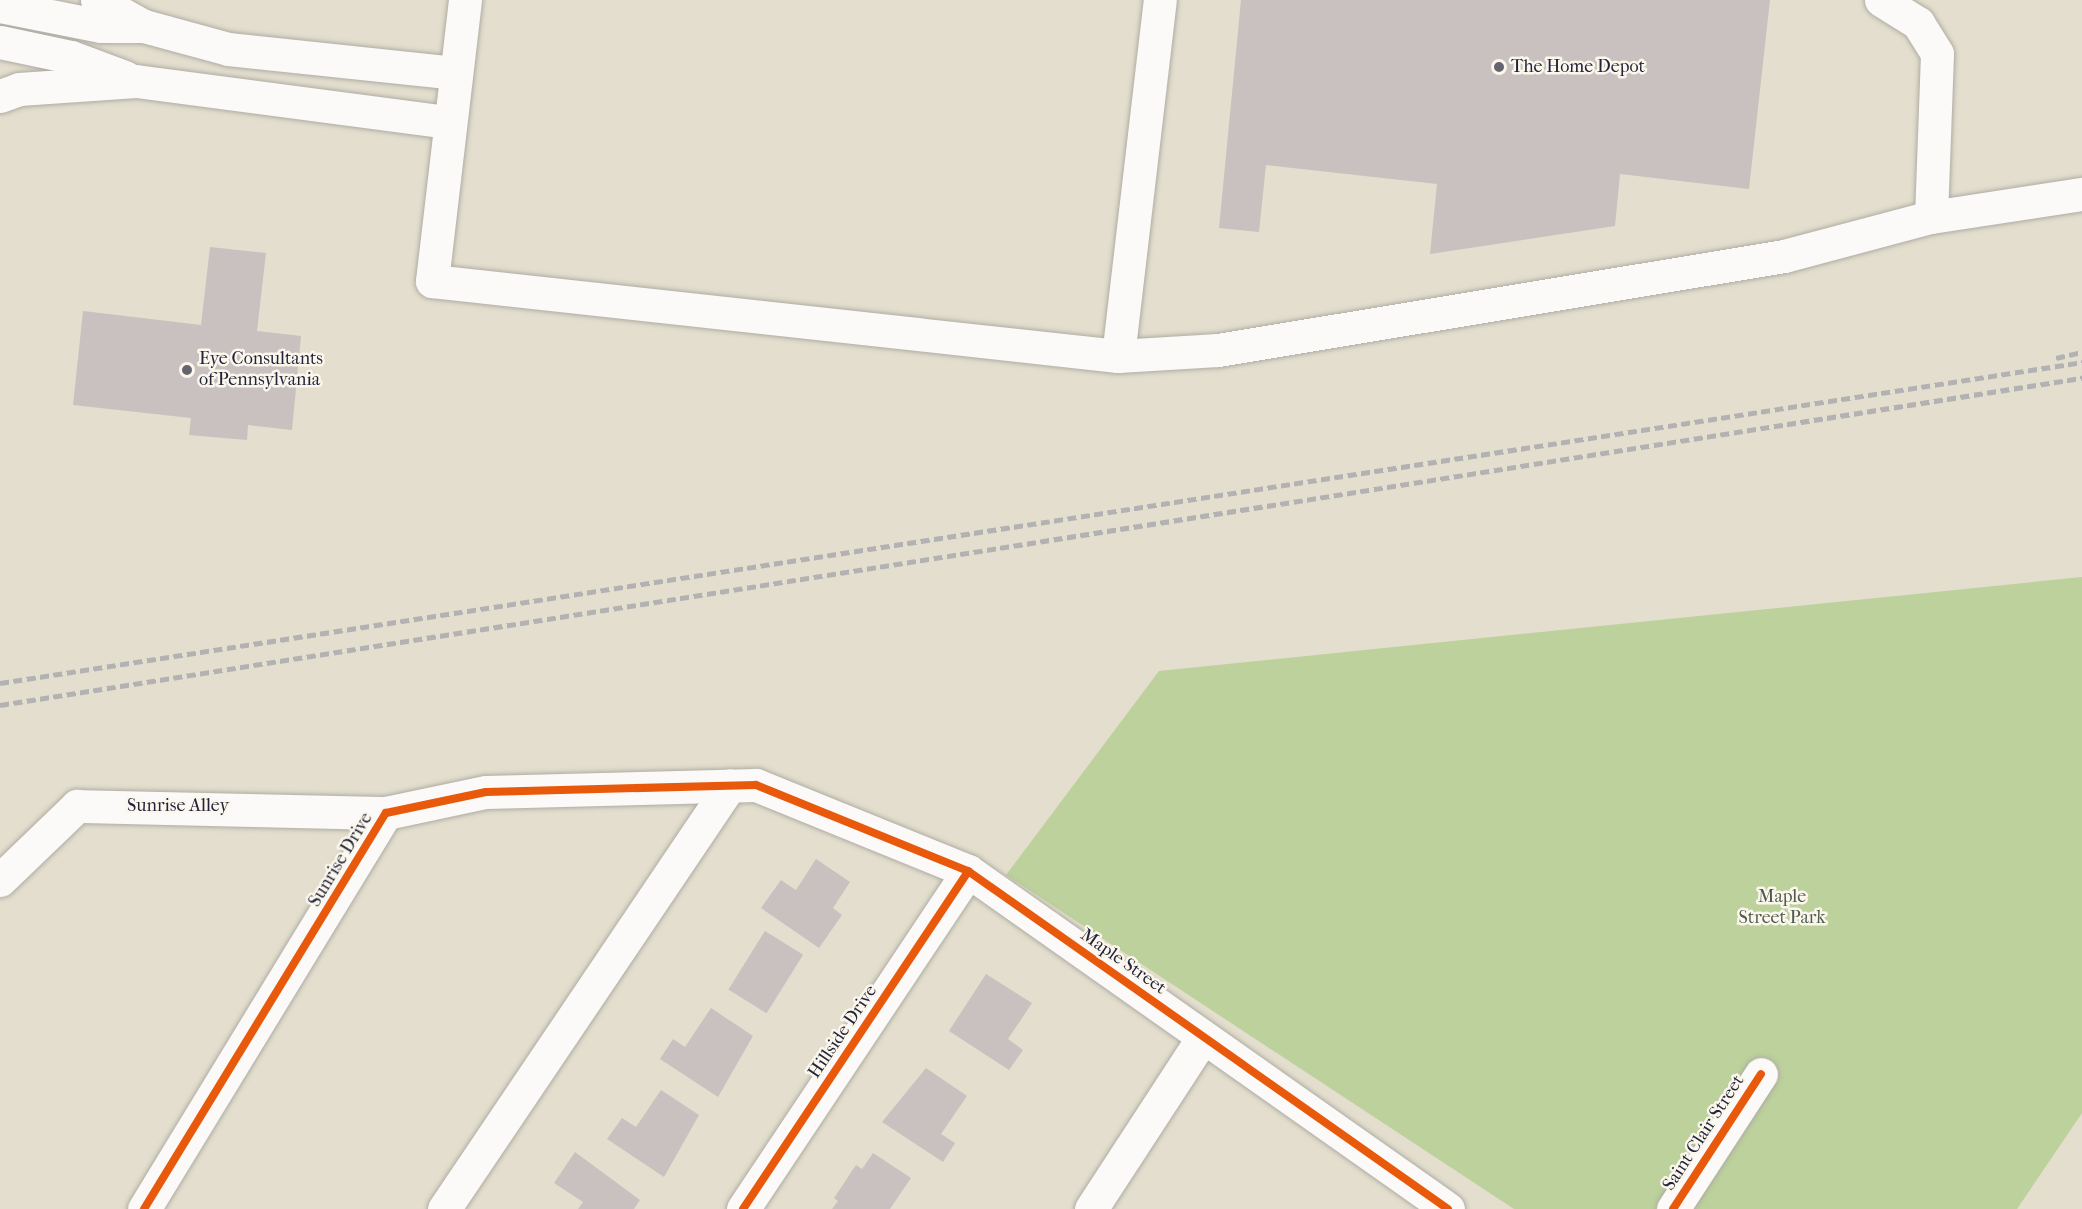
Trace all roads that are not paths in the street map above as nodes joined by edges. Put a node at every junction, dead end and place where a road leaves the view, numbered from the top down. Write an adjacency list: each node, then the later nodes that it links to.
1 (97, 0): 6 (street)
2 (465, 0): 8 (street)
3 (1160, 0): 14 (street)
4 (1881, 0): 13 (street)
5 (0, 6): 6 (street)
6 (144, 26): 8 (street)
7 (0, 42): 9 (street)
8 (455, 73): 11 (street)
9 (136, 81): 10 (street); 11 (street)
10 (0, 96)
11 (449, 122): 14 (street)
12 (2082, 194): 13 (street)
13 (1931, 217): 14 (street)
14 (1118, 356)
15 (743, 785): 16 (street, Sunrise Drive); 17 (street, Maple Street); 22 (street)
16 (386, 813): 18 (street, Sunrise Alley); 21 (street, Sunrise Drive)
17 (968, 871): 19 (street, Maple Street); 23 (street, Hillside Drive)
18 (0, 880)
19 (1203, 1036): 24 (street); 25 (street, Maple Street)
20 (1761, 1074): 26 (street, Saint Clair Street)
21 (144, 1209)
22 (444, 1209)
23 (743, 1209)
24 (1091, 1209)
25 (1448, 1209)
26 (1673, 1209)

